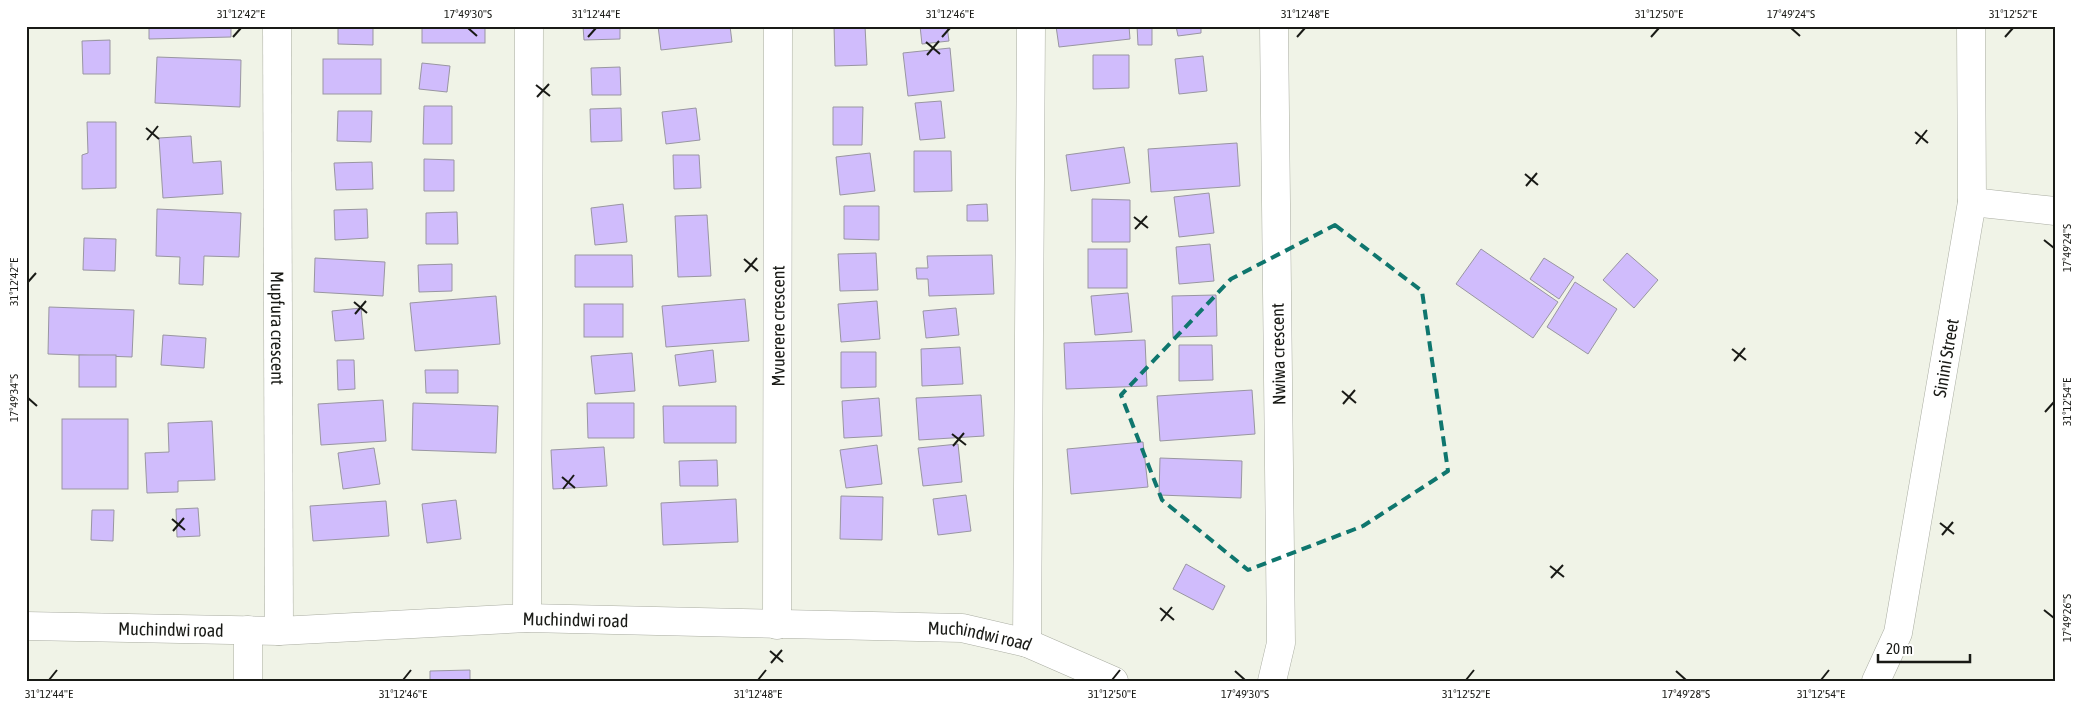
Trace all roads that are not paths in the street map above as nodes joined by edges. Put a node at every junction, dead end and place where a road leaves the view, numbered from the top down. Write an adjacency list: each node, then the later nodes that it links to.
1 (277, 26): 13 (street, Mupfura crescent)
2 (529, 26): 9 (street)
3 (778, 26): 10 (street, Mvuerere crescent)
4 (1031, 26): 14 (street)
5 (1274, 26): 17 (street, Nwiwa crescent)
6 (1971, 26): 7 (street, Sinini Street)
7 (1972, 202): 8 (street); 18 (street, Sinini Street)
8 (2055, 211)
9 (527, 618): 10 (street, Muchindwi road); 13 (street, Muchindwi road)
10 (777, 625): 14 (street, Muchindwi road)
11 (26, 626): 12 (street, Muchindwi road)
12 (248, 630): 13 (street, Muchindwi road); 15 (street)
13 (279, 631)
14 (1027, 642): 16 (street, Muchindwi road)
15 (248, 681)
16 (1114, 681)
17 (1272, 681)
18 (1876, 681)

